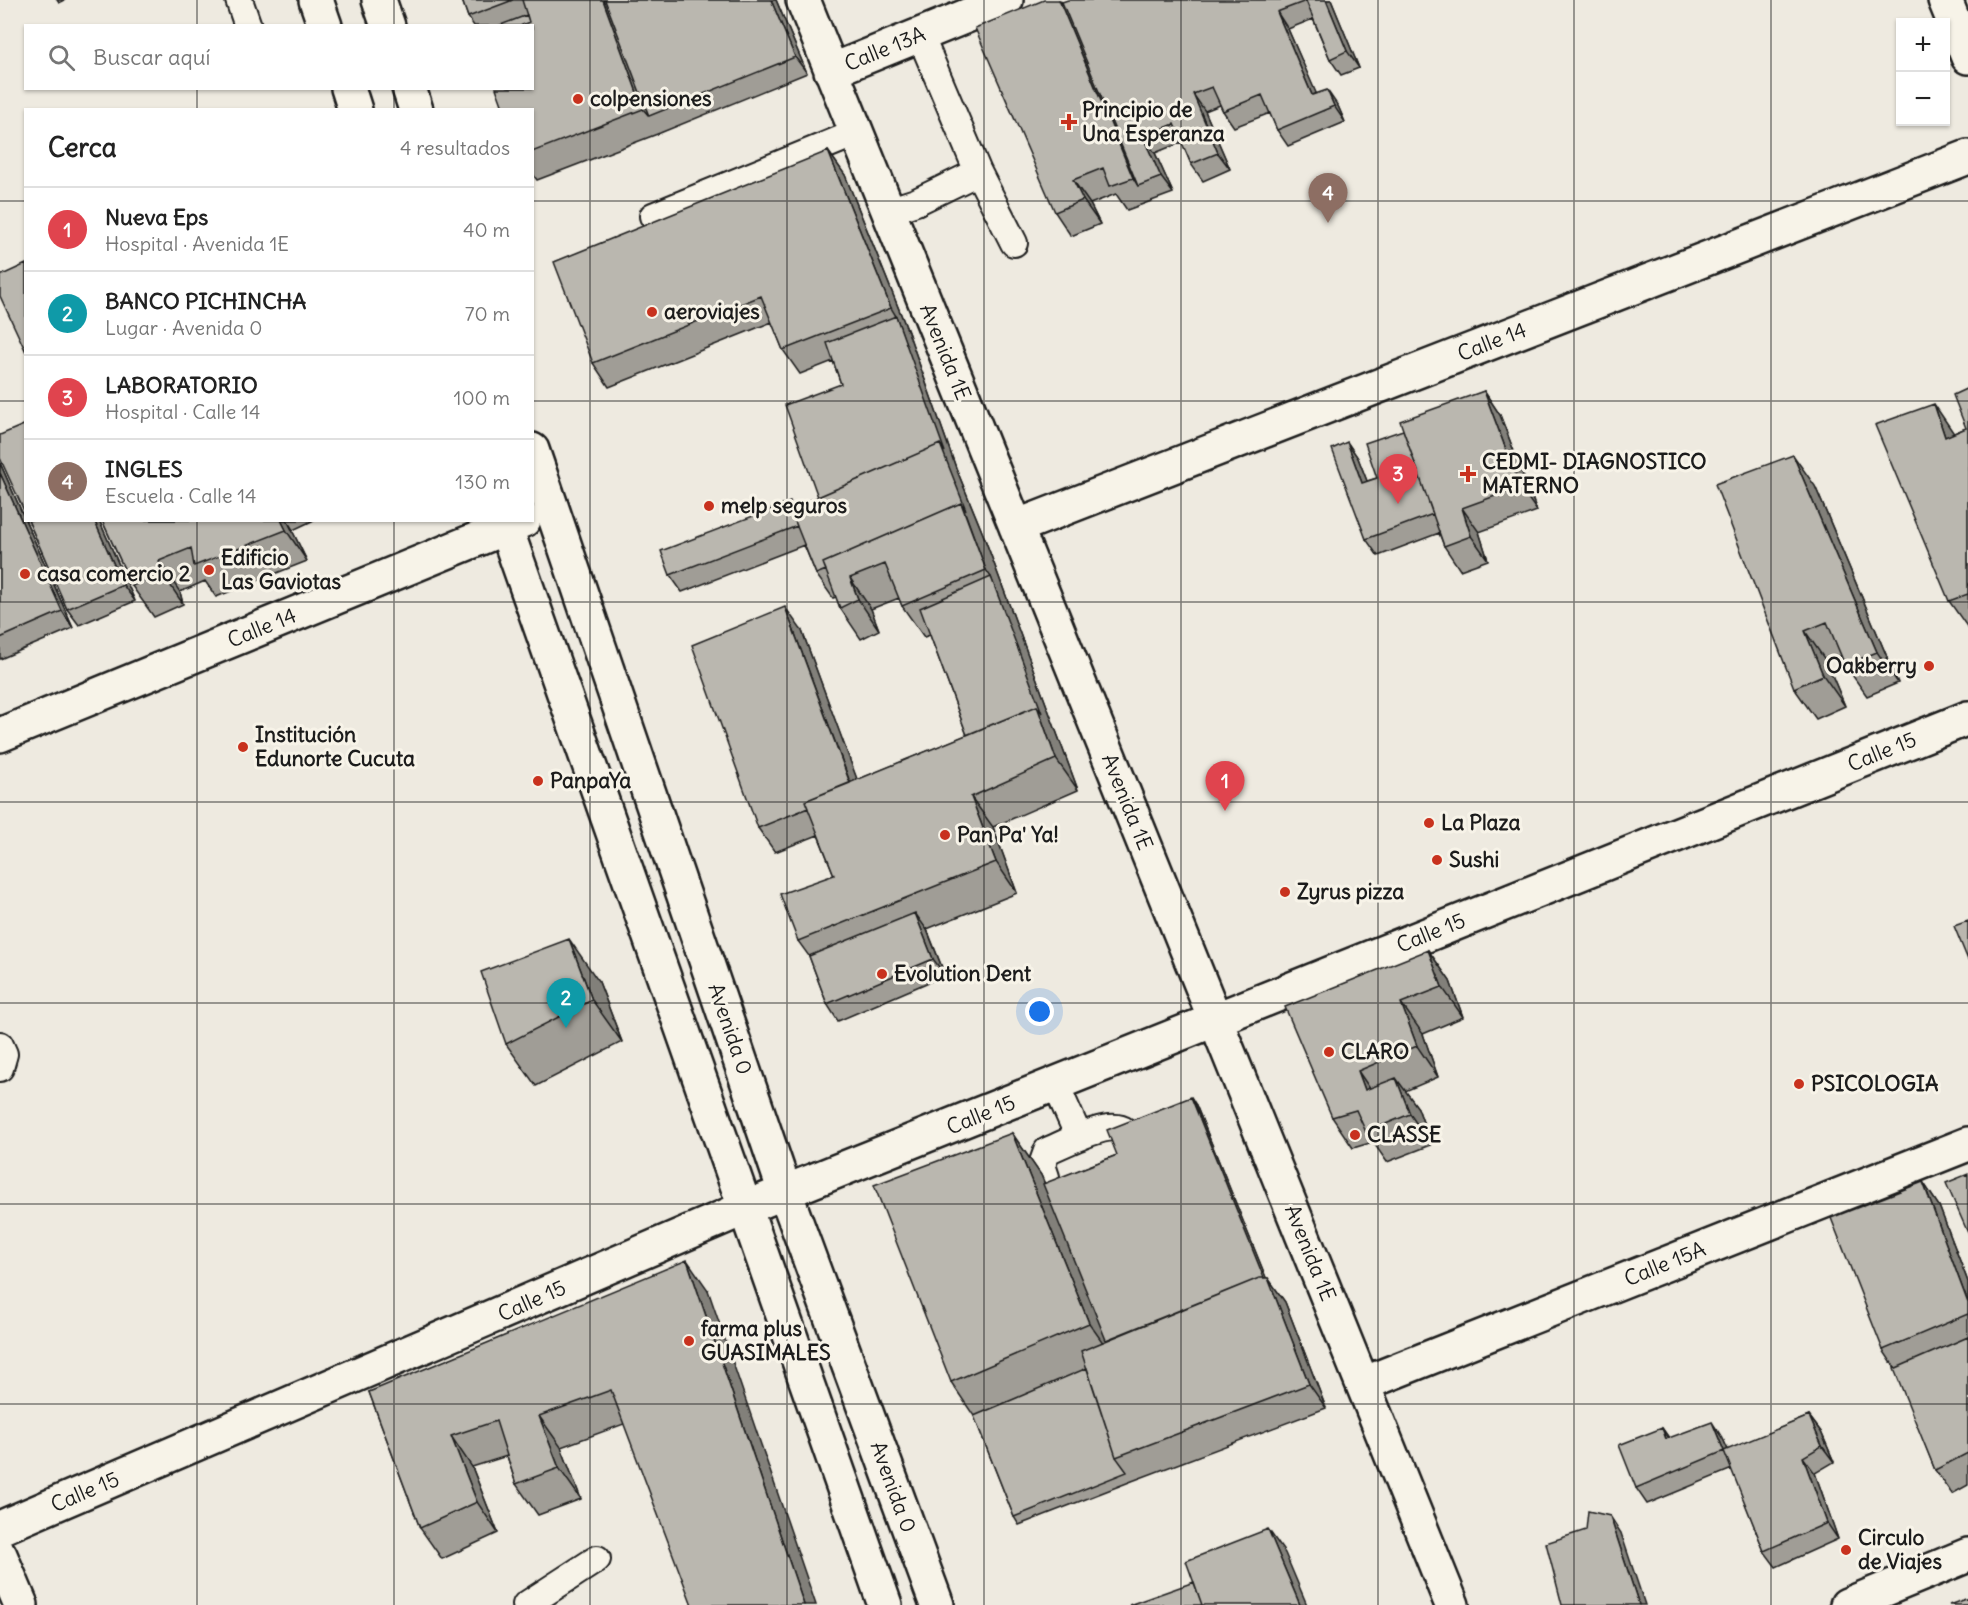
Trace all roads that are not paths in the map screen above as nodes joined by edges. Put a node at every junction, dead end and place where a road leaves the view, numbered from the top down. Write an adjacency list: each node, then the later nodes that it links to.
1 (239, 0): 7 (lane)
2 (316, 0): 8 (street)
3 (379, 0): 9 (street)
4 (803, 0): 12 (street, Avenida 1E)
5 (1006, 0): 10 (street, Calle 13A)
6 (1945, 0): 11 (street)
7 (247, 24)
8 (324, 24)
9 (387, 24)
10 (920, 35): 12 (street, Calle 13A); 19 (lane)
11 (1968, 57)
12 (831, 71): 17 (street, Avenida 1E)
13 (349, 90): 15 (street)
14 (410, 90): 16 (street)
15 (355, 108)
16 (415, 108)
17 (856, 133): 20 (street, Avenida 1E); 21 (lane)
18 (1968, 157): 26 (street, Calle 14)
19 (978, 172): 20 (lane); 22 (lane)
20 (888, 211): 26 (street, Avenida 1E)
21 (653, 216)
22 (1014, 243)
23 (517, 522): 28 (street, Calle 14)
24 (525, 522): 37 (street, Avenida 0)
25 (525, 522): 38 (street, Avenida 0)
26 (1016, 527): 29 (street, Avenida 1E)
27 (1968, 718): 29 (street, Calle 15)
28 (0, 735)
29 (1215, 1019): 32 (street, Calle 15); 39 (street, Avenida 1E)
30 (0, 1044): 31 (lane)
31 (0, 1068)
32 (1056, 1085): 33 (lane); 37 (street, Calle 15)
33 (1078, 1137): 34 (lane); 36 (lane)
34 (1133, 1143)
35 (1968, 1144): 39 (street, Calle 15A)
36 (1046, 1177)
37 (785, 1192): 38 (street, Calle 15); 47 (street, Avenida 0)
38 (745, 1208): 40 (street, Calle 15); 46 (street, Avenida 0)
39 (1363, 1384): 48 (street, Avenida 1E)
40 (0, 1528)
41 (0, 1555): 44 (street)
42 (1968, 1555): 49 (street)
43 (597, 1560): 45 (lane)
44 (21, 1605)
45 (526, 1605)
46 (885, 1605)
47 (937, 1605)
48 (1452, 1605)
49 (1847, 1605)

